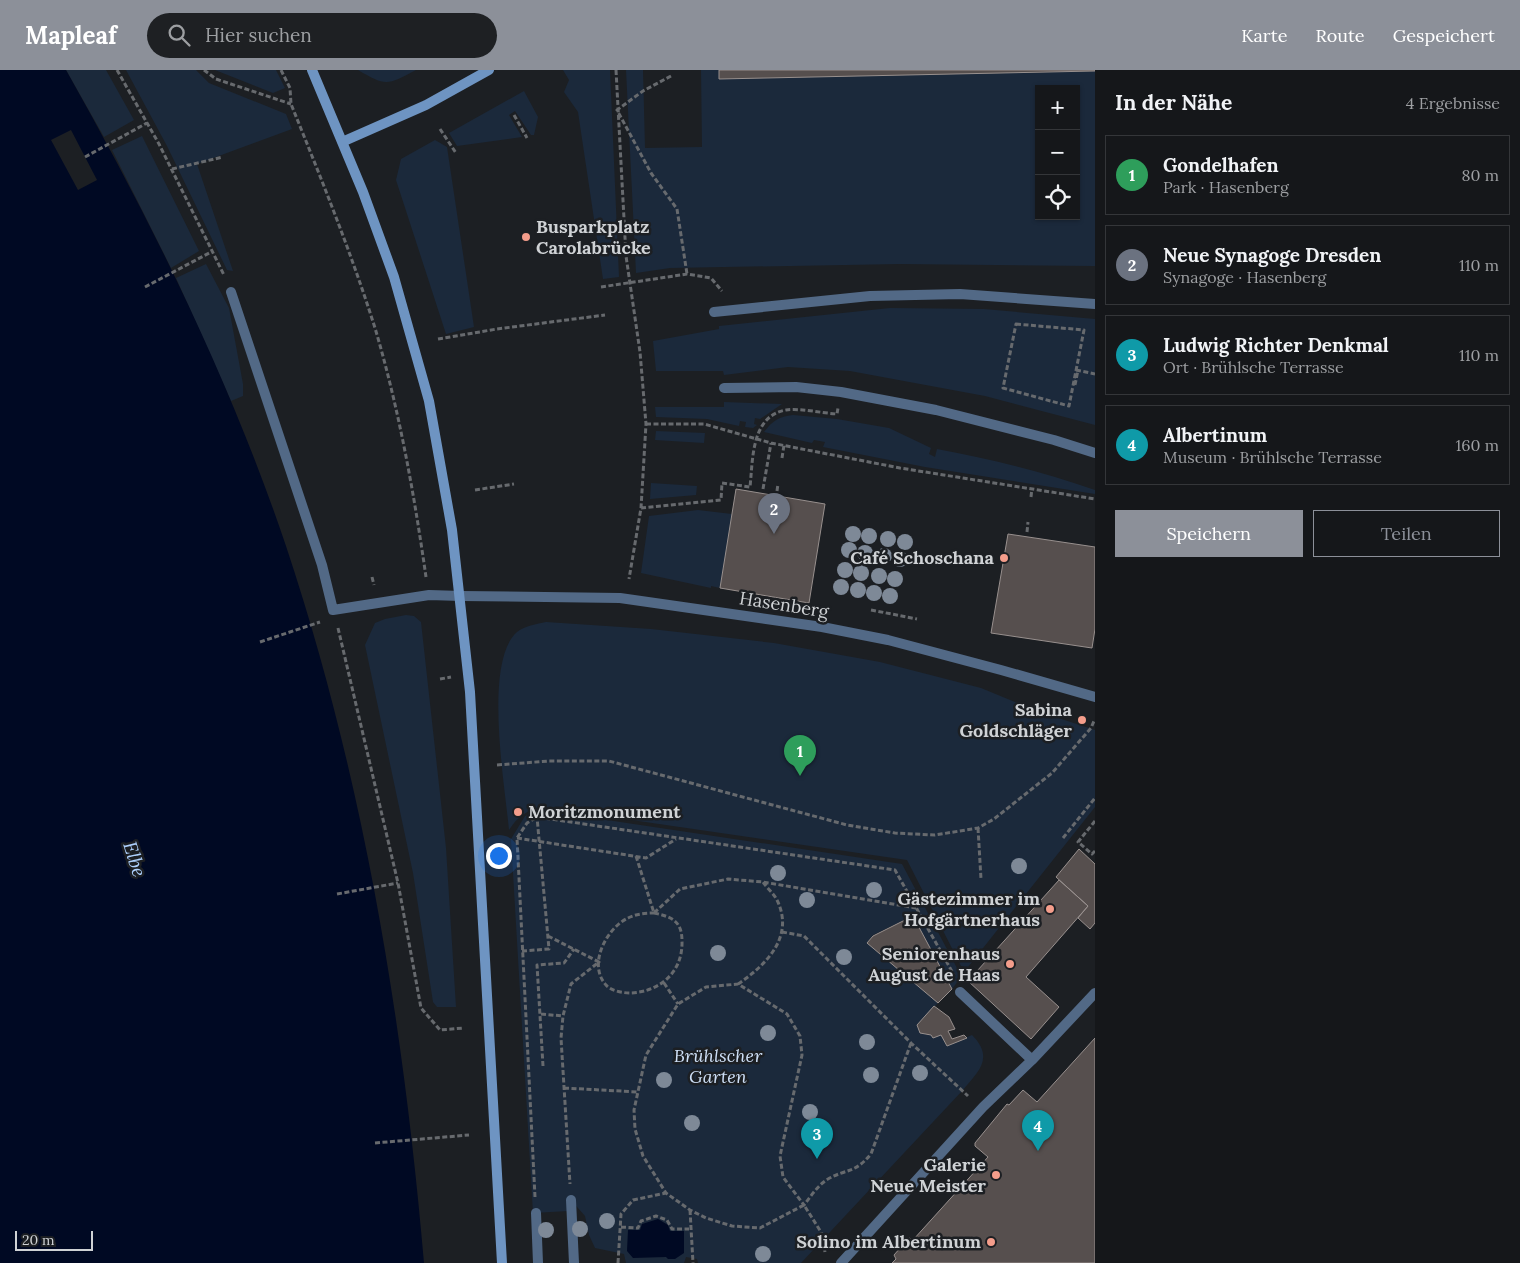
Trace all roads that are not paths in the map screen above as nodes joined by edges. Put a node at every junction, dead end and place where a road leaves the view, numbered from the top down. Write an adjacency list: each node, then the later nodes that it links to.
1 (312, 70): 3 (main road)
2 (489, 70): 3 (main road)
3 (342, 142): 11 (main road)
4 (231, 292): 11 (street, Hasenberg)
5 (1095, 298): 6 (street)
6 (1082, 301): 7 (street); 8 (street)
7 (1095, 304)
8 (714, 312)
9 (724, 388): 10 (street)
10 (1095, 453)
11 (461, 596): 12 (street, Hasenberg); 18 (main road)
12 (1095, 697)
13 (960, 992): 15 (street)
14 (1095, 993): 15 (street)
15 (1032, 1060): 21 (street)
16 (571, 1200): 20 (street)
17 (536, 1213): 19 (street)
18 (502, 1263)
19 (538, 1263)
20 (574, 1263)
21 (841, 1263)

